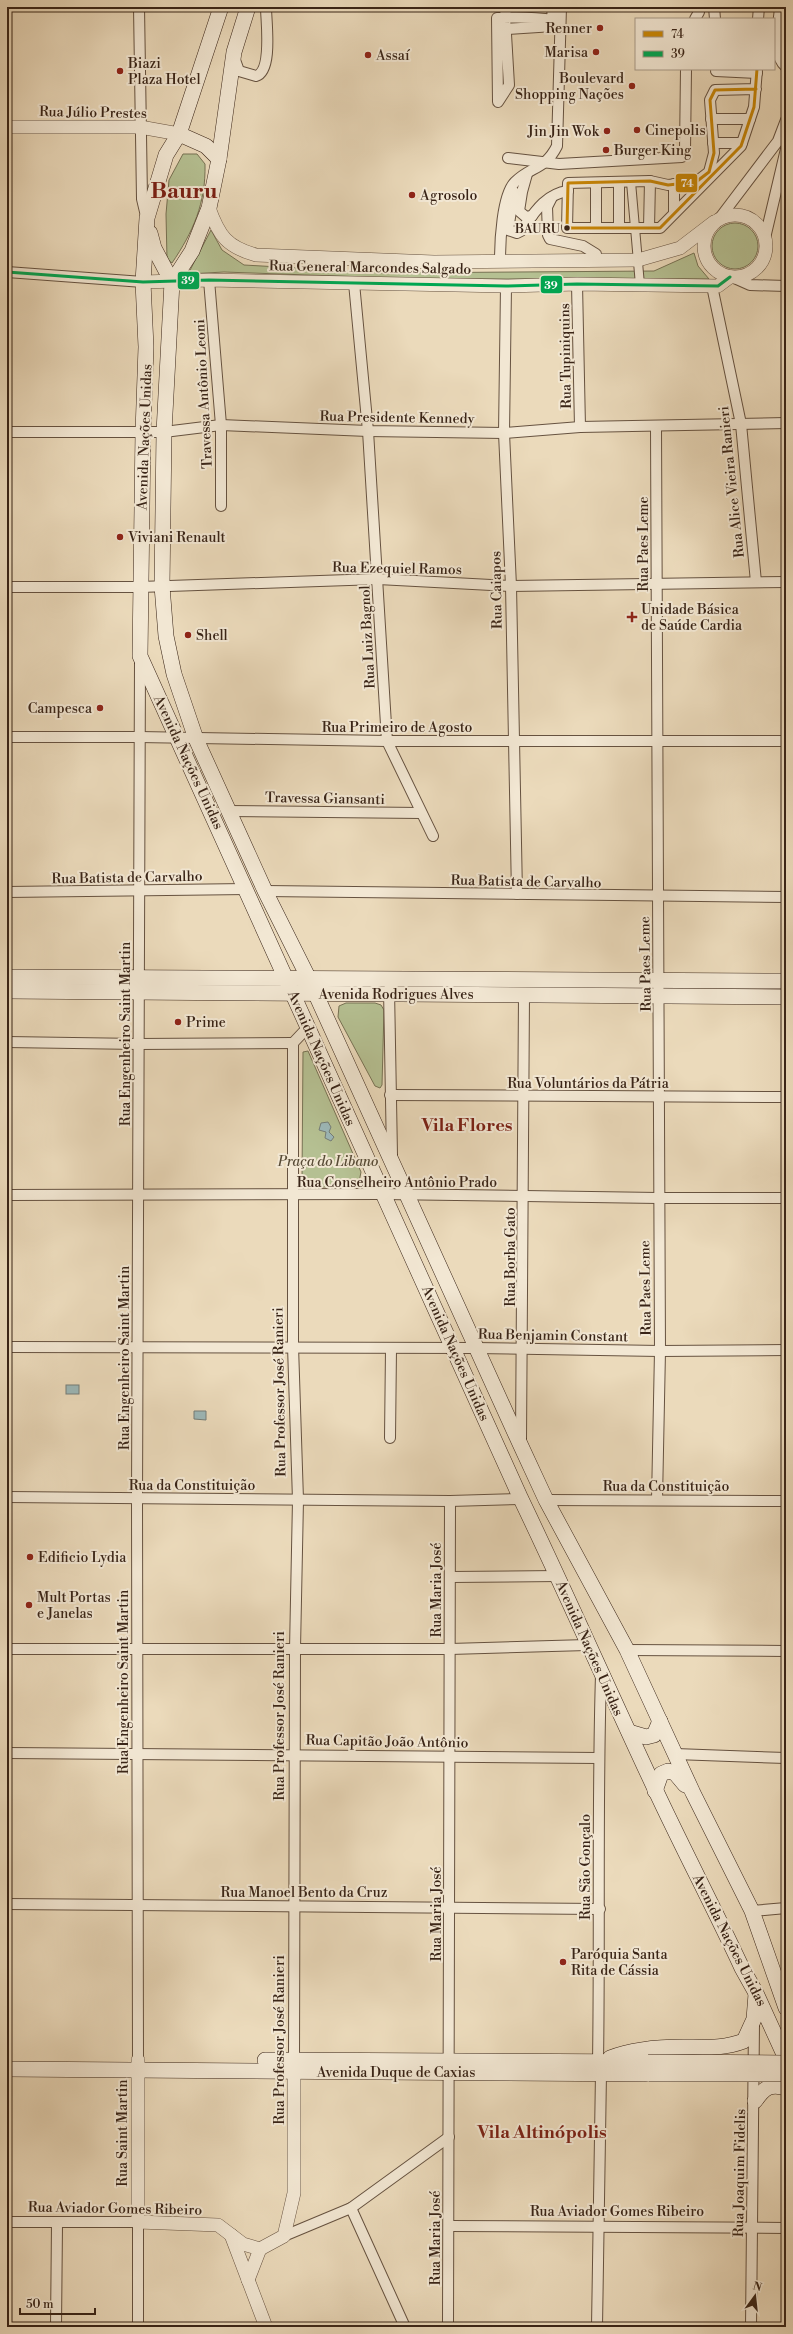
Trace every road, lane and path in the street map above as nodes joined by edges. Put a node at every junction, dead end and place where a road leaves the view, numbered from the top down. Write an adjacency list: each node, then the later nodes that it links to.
1 (139, 7): 29 (street)
2 (221, 7): 30 (main road, Avenida Nações Unidas)
3 (248, 7): 17 (main road, Avenida Nações Unidas)
4 (266, 7): 17 (street)
5 (272, 7): 22 (street)
6 (498, 7): 13 (street)
7 (554, 7): 12 (street); 16 (street)
8 (561, 7): 34 (street)
9 (714, 7): 14 (street)
10 (759, 7): 15 (street)
11 (780, 7): 18 (street)
12 (527, 12): 13 (street)
13 (503, 14): 16 (street); 16 (street)
14 (715, 18)
15 (758, 18)
16 (506, 29)
17 (234, 52): 22 (main road, Avenida Nações Unidas)
18 (786, 67)
19 (686, 70): 38 (street)
20 (716, 70): 21 (street); 23 (street)
21 (757, 71): 24 (street)
22 (230, 77): 36 (main road, Avenida Nações Unidas)
23 (714, 90): 24 (street); 25 (street)
24 (756, 90): 26 (street)
25 (711, 118): 26 (street); 32 (street)
26 (750, 119): 33 (street)
27 (786, 120): 31 (street)
28 (7, 127): 29 (street, Rua Júlio Prestes)
29 (140, 127): 30 (street, Rua Júlio Prestes); 50 (street)
30 (179, 134): 36 (main road); 50 (main road, Avenida Nações Unidas)
31 (782, 141): 51 (street)
32 (713, 143): 33 (street); 44 (street)
33 (742, 143): 48 (street)
34 (557, 146): 37 (street); 38 (street)
35 (786, 149): 57 (street)
36 (219, 160): 47 (main road, Avenida Nações Unidas)
37 (546, 162): 38 (street); 39 (street); 39 (street)
38 (559, 164)
39 (521, 178): 49 (street); 56 (street); 58 (street)
40 (650, 181): 43 (street); 44 (street); 55 (street)
41 (596, 182): 42 (street); 45 (street); 52 (street)
42 (619, 182): 43 (street); 53 (street)
43 (631, 182): 54 (street)
44 (674, 184): 48 (street)
45 (568, 191): 46 (street); 52 (street)
46 (555, 194): 49 (street); 60 (street)
47 (209, 208): 59 (street, Rua General Marcondes Salgado); 66 (main road, Avenida Nações Unidas)
48 (674, 213): 55 (street)
49 (532, 216): 56 (street)
50 (147, 218): 65 (main road, Avenida Nações Unidas); 66 (main road)
51 (717, 220): 57 (street, Rua General Marcondes Salgado); 61 (street, Rua General Marcondes Salgado); 63 (street)
52 (596, 228): 53 (street)
53 (619, 228): 54 (street)
54 (635, 228): 55 (street); 61 (street)
55 (649, 228)
56 (508, 230): 58 (street)
57 (765, 238): 63 (street, Rua General Marcondes Salgado)
58 (500, 243): 59 (street)
59 (500, 260): 60 (street, Rua General Marcondes Salgado)
60 (595, 260): 61 (street, Rua General Marcondes Salgado)
61 (638, 260): 69 (street)
62 (7, 272): 65 (street, Rua General Marcondes Salgado)
63 (731, 277): 71 (street, Rua General Marcondes Salgado); 72 (street)
64 (209, 280): 66 (street, Rua General Marcondes Salgado); 67 (street, Rua General Marcondes Salgado); 75 (street, Travessa Antônio Leoni)
65 (143, 282): 66 (street, Rua General Marcondes Salgado); 80 (main road, Avenida Nações Unidas)
66 (172, 282): 81 (main road, Avenida Nações Unidas)
67 (354, 282): 70 (street, Rua General Marcondes Salgado); 78 (street, Rua Luiz Bagnol)
68 (577, 284): 69 (street, Rua General Marcondes Salgado); 70 (street, Rua General Marcondes Salgado); 77 (street, Rua Tupiniquins)
69 (640, 285): 71 (street, Rua General Marcondes Salgado)
70 (506, 286): 82 (street, Rua Caiapos)
71 (712, 286): 74 (street, Rua Alice Vieira Ranieri)
72 (786, 286)
73 (786, 423): 74 (street, Rua Presidente Kennedy)
74 (741, 424): 76 (street, Rua Presidente Kennedy); 85 (street, Rua Alice Vieira Ranieri)
75 (221, 425): 78 (street, Rua Presidente Kennedy); 81 (street, Rua Presidente Kennedy); 83 (street, Travessa Antônio Leoni)
76 (656, 427): 77 (street, Rua Presidente Kennedy); 87 (street, Rua Paes Leme)
77 (580, 428): 82 (street, Rua Presidente Kennedy)
78 (368, 431): 82 (street, Rua Presidente Kennedy); 84 (street, Rua Luiz Bagnol)
79 (7, 432): 80 (street, Rua Presidente Kennedy)
80 (143, 432): 81 (street, Rua Presidente Kennedy); 91 (main road, Avenida Nações Unidas)
81 (164, 432): 88 (main road, Avenida Nações Unidas)
82 (504, 433): 89 (street, Rua Caiapos)
83 (221, 506)
84 (378, 579): 88 (street, Rua Ezequiel Ramos); 89 (street, Rua Ezequiel Ramos); 97 (street, Rua Luiz Bagnol)
85 (756, 582): 86 (street, Rua Ezequiel Ramos); 87 (street, Rua Ezequiel Ramos)
86 (786, 582)
87 (657, 584): 89 (street, Rua Ezequiel Ramos); 99 (street, Rua Paes Leme)
88 (162, 586): 91 (street, Rua Ezequiel Ramos); 96 (main road, Avenida Nações Unidas)
89 (510, 586): 98 (street, Rua Caiapos)
90 (7, 587): 91 (street, Rua Ezequiel Ramos)
91 (140, 587): 92 (main road, Avenida Nações Unidas)
92 (140, 656): 94 (street, Rua Engenheiro Saint Martin); 95 (main road, Avenida Nações Unidas)
93 (7, 737): 94 (street, Rua Primeiro de Agosto)
94 (139, 737): 95 (street, Rua Primeiro de Agosto); 107 (street, Rua Engenheiro Saint Martin)
95 (178, 737): 96 (street, Rua Primeiro de Agosto); 104 (main road, Avenida Nações Unidas)
96 (196, 739): 97 (street, Rua Primeiro de Agosto); 101 (main road, Avenida Nações Unidas)
97 (387, 741): 98 (street, Rua Primeiro de Agosto); 102 (street, Rua Luiz Bagnol)
98 (512, 741): 99 (street, Rua Primeiro de Agosto); 108 (street, Rua Caiapos)
99 (658, 741): 100 (street, Rua Primeiro de Agosto); 109 (street, Rua Paes Leme)
100 (786, 741)
101 (228, 811): 102 (street, Travessa Giansanti); 105 (main road, Avenida Nações Unidas)
102 (421, 813): 103 (street, Rua Luiz Bagnol)
103 (433, 836)
104 (247, 889): 107 (street, Rua Batista de Carvalho); 112 (main road, Avenida Nações Unidas)
105 (265, 891): 108 (street, Rua Batista de Carvalho); 113 (main road, Avenida Nações Unidas)
106 (7, 892): 107 (street, Rua Batista de Carvalho)
107 (140, 892): 115 (street, Rua Engenheiro Saint Martin)
108 (517, 894): 109 (street, Rua Batista de Carvalho)
109 (658, 897): 110 (street, Rua Batista de Carvalho); 117 (street, Rua Paes Leme)
110 (786, 897)
111 (7, 977): 115 (main road, Avenida Rodrigues Alves)
112 (284, 977): 113 (main road, Avenida Rodrigues Alves); 115 (main road, Avenida Rodrigues Alves); 120 (main road, Avenida Nações Unidas)
113 (308, 977): 116 (main road, Avenida Rodrigues Alves); 119 (main road, Avenida Nações Unidas)
114 (786, 981): 117 (main road, Avenida Rodrigues Alves)
115 (140, 985): 118 (main road, Avenida Rodrigues Alves); 120 (main road, Avenida Rodrigues Alves); 126 (street, Rua Engenheiro Saint Martin)
116 (389, 986): 117 (main road, Avenida Rodrigues Alves); 119 (main road, Avenida Rodrigues Alves); 121 (main road, Avenida Rodrigues Alves); 127 (street)
117 (659, 988): 121 (main road, Avenida Rodrigues Alves); 122 (main road, Avenida Rodrigues Alves); 129 (street, Rua Paes Leme)
118 (7, 991)
119 (314, 994): 120 (main road, Avenida Rodrigues Alves); 131 (main road, Avenida Nações Unidas)
120 (294, 995): 123 (main road, Avenida Nações Unidas)
121 (524, 995): 128 (street, Rua Borba Gato)
122 (786, 997)
123 (309, 1026): 125 (street); 132 (main road, Avenida Nações Unidas)
124 (7, 1042): 126 (street)
125 (293, 1043): 126 (street); 134 (street)
126 (139, 1044): 136 (street, Rua Engenheiro Saint Martin)
127 (390, 1095): 128 (street, Rua Voluntários da Pátria); 131 (street)
128 (523, 1096): 129 (street, Rua Voluntários da Pátria); 137 (street, Rua Borba Gato)
129 (659, 1097): 130 (street, Rua Voluntários da Pátria); 138 (street, Rua Paes Leme)
130 (786, 1097)
131 (392, 1163): 135 (main road, Avenida Nações Unidas)
132 (384, 1194): 134 (street, Rua Conselheiro Antônio Prado); 135 (street, Rua Conselheiro Antônio Prado); 143 (main road, Avenida Nações Unidas)
133 (7, 1195): 136 (street, Rua Conselheiro Antônio Prado)
134 (294, 1195): 136 (street, Rua Conselheiro Antônio Prado); 141 (street, Rua Professor José Ranieri)
135 (406, 1195): 137 (street, Rua Conselheiro Antônio Prado); 144 (main road, Avenida Nações Unidas)
136 (138, 1196): 140 (street, Rua Engenheiro Saint Martin)
137 (524, 1197): 138 (street, Rua Conselheiro Antônio Prado); 146 (street, Rua Borba Gato)
138 (658, 1198): 139 (street, Rua Conselheiro Antônio Prado); 148 (street, Rua Paes Leme)
139 (786, 1198)
140 (138, 1346): 141 (street, Rua Benjamin Constant); 142 (street, Rua Benjamin Constant); 152 (street, Rua Engenheiro Saint Martin)
141 (293, 1346): 145 (street, Rua Benjamin Constant); 154 (street, Rua Professor José Ranieri)
142 (7, 1347)
143 (453, 1348): 144 (street, Rua Benjamin Constant); 145 (street, Rua Benjamin Constant); 153 (main road, Avenida Nações Unidas)
144 (475, 1348): 146 (street, Rua Benjamin Constant); 150 (main road, Avenida Nações Unidas)
145 (391, 1349): 149 (street)
146 (523, 1349): 148 (street, Rua Benjamin Constant); 150 (street, Rua Borba Gato)
147 (786, 1350): 148 (street, Rua Benjamin Constant)
148 (660, 1351): 157 (street, Rua Paes Leme)
149 (390, 1438)
150 (520, 1446): 156 (main road, Avenida Nações Unidas)
151 (7, 1497): 152 (street, Rua da Constituição)
152 (137, 1499): 154 (street, Rua da Constituição); 163 (street, Rua Engenheiro Saint Martin)
153 (521, 1499): 155 (street, Rua da Constituição); 159 (main road, Avenida Nações Unidas)
154 (298, 1500): 155 (street, Rua da Constituição); 164 (street, Rua Professor José Ranieri)
155 (450, 1500): 160 (street, Rua Maria José)
156 (546, 1500): 157 (street, Rua da Constituição); 166 (main road, Avenida Nações Unidas)
157 (657, 1500): 158 (street, Rua da Constituição)
158 (786, 1501)
159 (558, 1576): 160 (street); 161 (main road, Avenida Nações Unidas)
160 (451, 1577): 165 (street, Rua Maria José)
161 (587, 1645): 165 (street); 168 (main road, Avenida Nações Unidas)
162 (7, 1649): 163 (street)
163 (138, 1649): 164 (street); 172 (street, Rua Engenheiro Saint Martin)
164 (295, 1649): 165 (street); 173 (street, Rua Professor José Ranieri)
165 (450, 1649): 175 (street, Rua Maria José)
166 (627, 1650): 167 (street); 169 (main road, Avenida Nações Unidas)
167 (786, 1651)
168 (601, 1673): 170 (main road, Avenida Nações Unidas); 176 (street, Rua São Gonçalo)
169 (660, 1722): 170 (main road); 174 (main road, Avenida Nações Unidas)
170 (629, 1732): 178 (main road, Avenida Nações Unidas)
171 (7, 1753): 172 (street, Rua Capitão João Antônio)
172 (138, 1754): 173 (street, Rua Capitão João Antônio); 181 (street, Rua Engenheiro Saint Martin)
173 (295, 1754): 175 (street, Rua Capitão João Antônio); 182 (street, Rua Professor José Ranieri)
174 (675, 1754): 177 (street); 179 (main road, Avenida Nações Unidas)
175 (449, 1756): 176 (street, Rua Capitão João Antônio); 183 (street, Rua Maria José)
176 (598, 1758): 185 (street, Rua São Gonçalo)
177 (786, 1758)
178 (655, 1791): 179 (main road); 189 (main road, Avenida Nações Unidas)
179 (693, 1793): 186 (main road, Avenida Nações Unidas)
180 (7, 1904): 181 (street, Rua Manoel Bento da Cruz)
181 (138, 1905): 182 (street, Rua Manoel Bento da Cruz); 194 (street, Rua Engenheiro Saint Martin)
182 (295, 1907): 183 (street, Rua Manoel Bento da Cruz); 197 (street, Rua Professor José Ranieri)
183 (450, 1907): 185 (street, Rua Manoel Bento da Cruz); 198 (street, Rua Maria José)
184 (786, 1908): 186 (street)
185 (600, 1909): 196 (street, Rua São Gonçalo)
186 (752, 1911): 187 (main road, Avenida Nações Unidas)
187 (762, 1942): 188 (main road); 190 (main road, Avenida Nações Unidas)
188 (786, 1975)
189 (756, 1992): 191 (main road); 193 (main road, Avenida Nações Unidas)
190 (786, 2008)
191 (754, 2019): 196 (main road); 203 (street, Rua Joaquim Fidelis)
192 (7, 2059): 194 (main road, Avenida Duque de Caxias)
193 (786, 2059)
194 (138, 2064): 197 (main road, Avenida Duque de Caxias); 200 (main road, Avenida Duque de Caxias); 207 (street, Rua Saint Martin)
195 (786, 2064): 199 (main road, Avenida Duque de Caxias, bridge)
196 (601, 2065): 198 (main road, Avenida Duque de Caxias); 199 (main road, Avenida Duque de Caxias); 210 (street, Rua São Gonçalo)
197 (294, 2066): 198 (main road, Avenida Duque de Caxias); 214 (street, Rua Professor José Ranieri)
198 (449, 2066): 204 (street, Rua Maria José)
199 (649, 2068): 201 (main road, Avenida Duque de Caxias, bridge)
200 (7, 2069)
201 (786, 2074)
202 (786, 2088): 203 (main road)
203 (755, 2101): 211 (street, Rua Joaquim Fidelis)
204 (449, 2137): 205 (street); 209 (street, Rua Maria José)
205 (351, 2208): 214 (street); 220 (street)
206 (7, 2222): 208 (street, Rua Aviador Gomes Ribeiro)
207 (138, 2222): 208 (street, Rua Aviador Gomes Ribeiro); 213 (street, Rua Aviador Gomes Ribeiro); 218 (street, Rua Saint Martin)
208 (57, 2224): 217 (street)
209 (448, 2226): 210 (street, Rua Aviador Gomes Ribeiro); 221 (street, Rua Maria José)
210 (598, 2226): 211 (street, Rua Aviador Gomes Ribeiro); 222 (street, Rua São Gonçalo)
211 (752, 2228): 212 (street, Rua Aviador Gomes Ribeiro); 223 (street, Rua Joaquim Fidelis)
212 (786, 2228)
213 (231, 2234): 215 (street, Rua Aviador Gomes Ribeiro); 216 (street)
214 (284, 2236): 215 (street)
215 (260, 2249): 216 (street)
216 (248, 2280): 219 (street)
217 (56, 2327)
218 (138, 2327)
219 (266, 2327)
220 (405, 2327)
221 (448, 2327)
222 (597, 2327)
223 (751, 2327)

